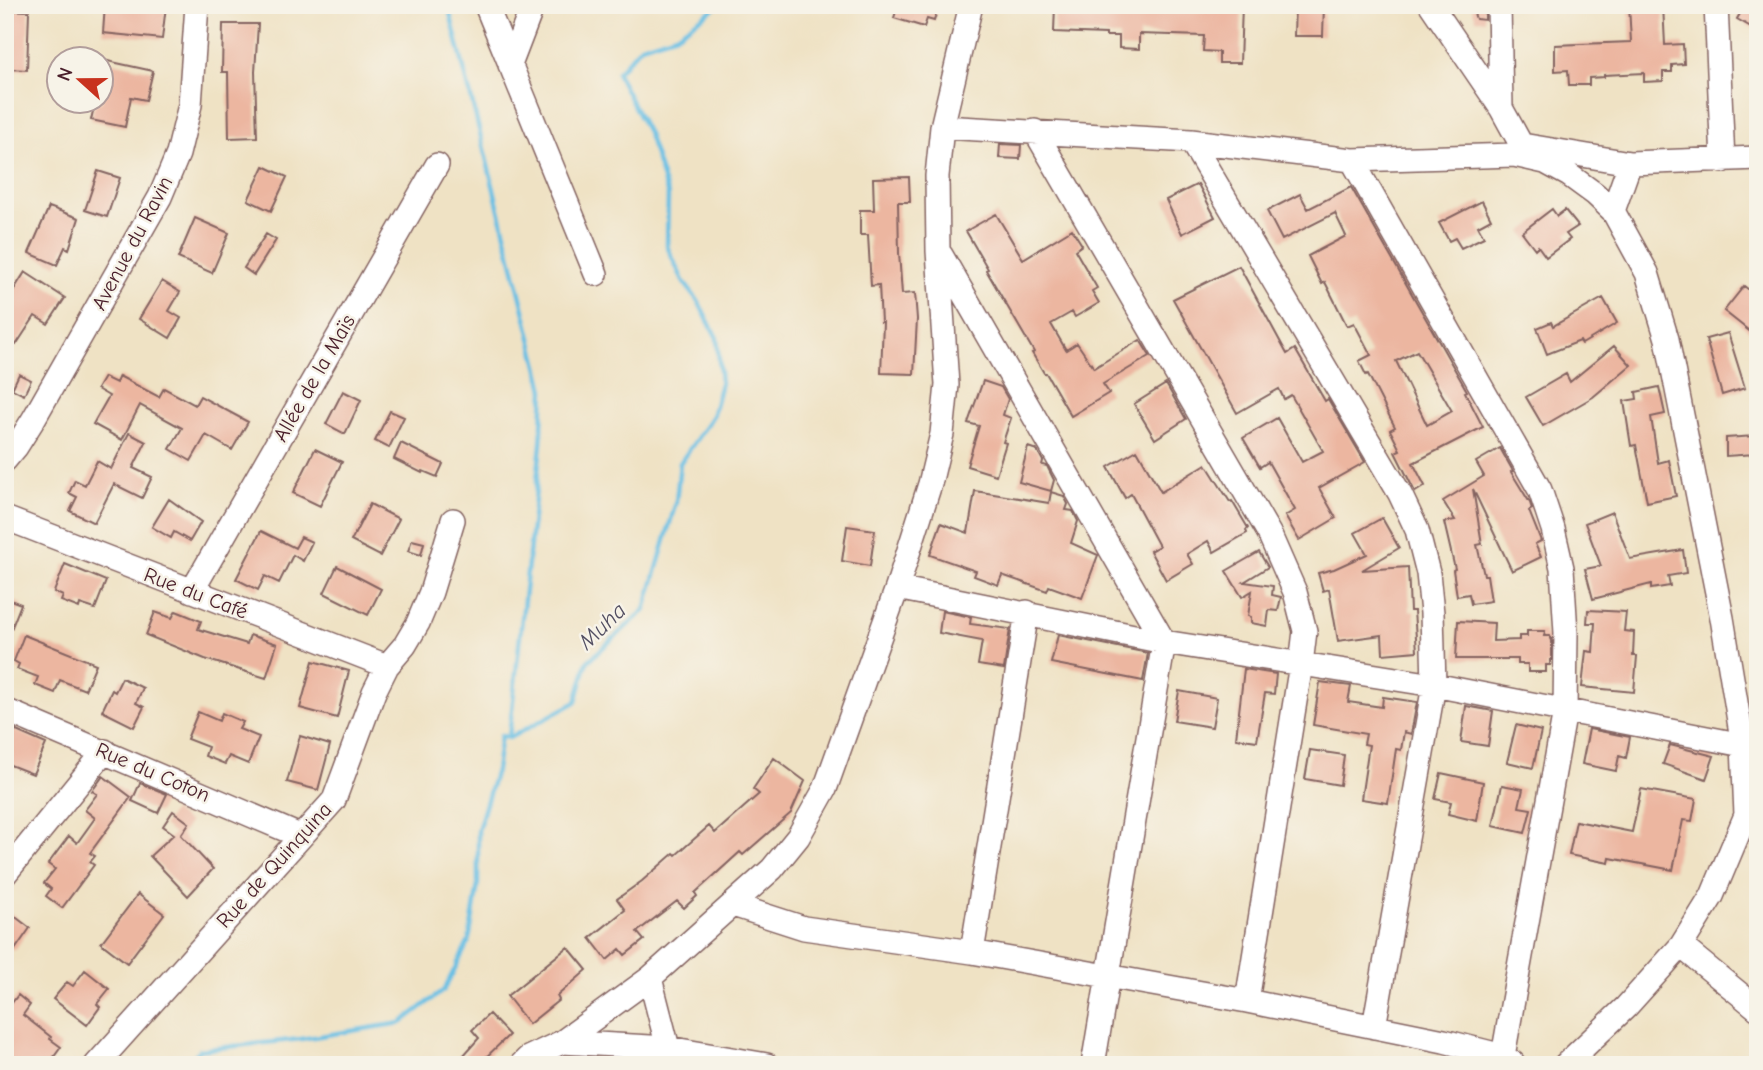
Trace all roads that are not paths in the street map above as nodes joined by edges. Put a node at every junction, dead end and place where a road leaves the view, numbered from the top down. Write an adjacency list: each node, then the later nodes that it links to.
1 (197, 5): 23 (street, Avenue du Ravin)
2 (486, 5): 8 (street)
3 (533, 5): 8 (street)
4 (971, 5): 10 (street)
5 (1431, 5): 9 (street)
6 (1499, 5): 9 (street)
7 (1716, 5): 17 (street)
8 (510, 65): 22 (street)
9 (1501, 108): 13 (street)
10 (942, 127): 11 (street); 21 (street)
11 (1035, 131): 12 (street); 30 (street)
12 (1191, 141): 15 (street); 32 (street)
13 (1525, 151): 15 (street); 16 (street); 19 (street)
14 (1758, 158): 17 (street)
15 (1352, 160): 34 (street)
16 (1619, 161): 17 (street); 19 (street); 20 (street)
17 (1723, 161)
18 (436, 165): 27 (street, Allée de la Maïs)
19 (1595, 194): 20 (street)
20 (1612, 211): 35 (street)
21 (938, 251): 26 (street); 29 (street)
22 (596, 274)
23 (5, 460)
24 (5, 518): 27 (street, Rue du Café)
25 (453, 520): 31 (street, Rue de Quinquina)
26 (897, 588): 28 (street); 40 (street)
27 (192, 591): 31 (street, Rue du Café)
28 (1027, 612): 29 (street); 42 (street)
29 (1164, 642): 30 (street); 43 (street)
30 (1301, 664): 32 (street); 45 (street)
31 (387, 666): 38 (street, Rue de Quinquina)
32 (1434, 685): 34 (street); 47 (street)
33 (5, 710): 36 (street, Rue du Coton)
34 (1565, 711): 35 (street); 50 (street)
35 (1742, 746): 37 (street)
36 (106, 751): 38 (street, Rue du Coton); 39 (street)
37 (1752, 816): 41 (street)
38 (300, 836): 51 (street, Rue de Quinquina)
39 (5, 874)
40 (733, 905): 42 (street); 44 (street)
41 (1681, 946): 46 (street); 55 (street)
42 (972, 952): 43 (street)
43 (1107, 977): 45 (street); 54 (street)
44 (650, 978): 48 (street); 49 (street)
45 (1247, 1001): 47 (street)
46 (1758, 1009)
47 (1374, 1027): 50 (street)
48 (562, 1042): 49 (street); 52 (street)
49 (668, 1048): 53 (street)
50 (1509, 1060)
51 (96, 1065)
52 (521, 1065)
53 (767, 1065)
54 (1093, 1065)
55 (1565, 1065)

